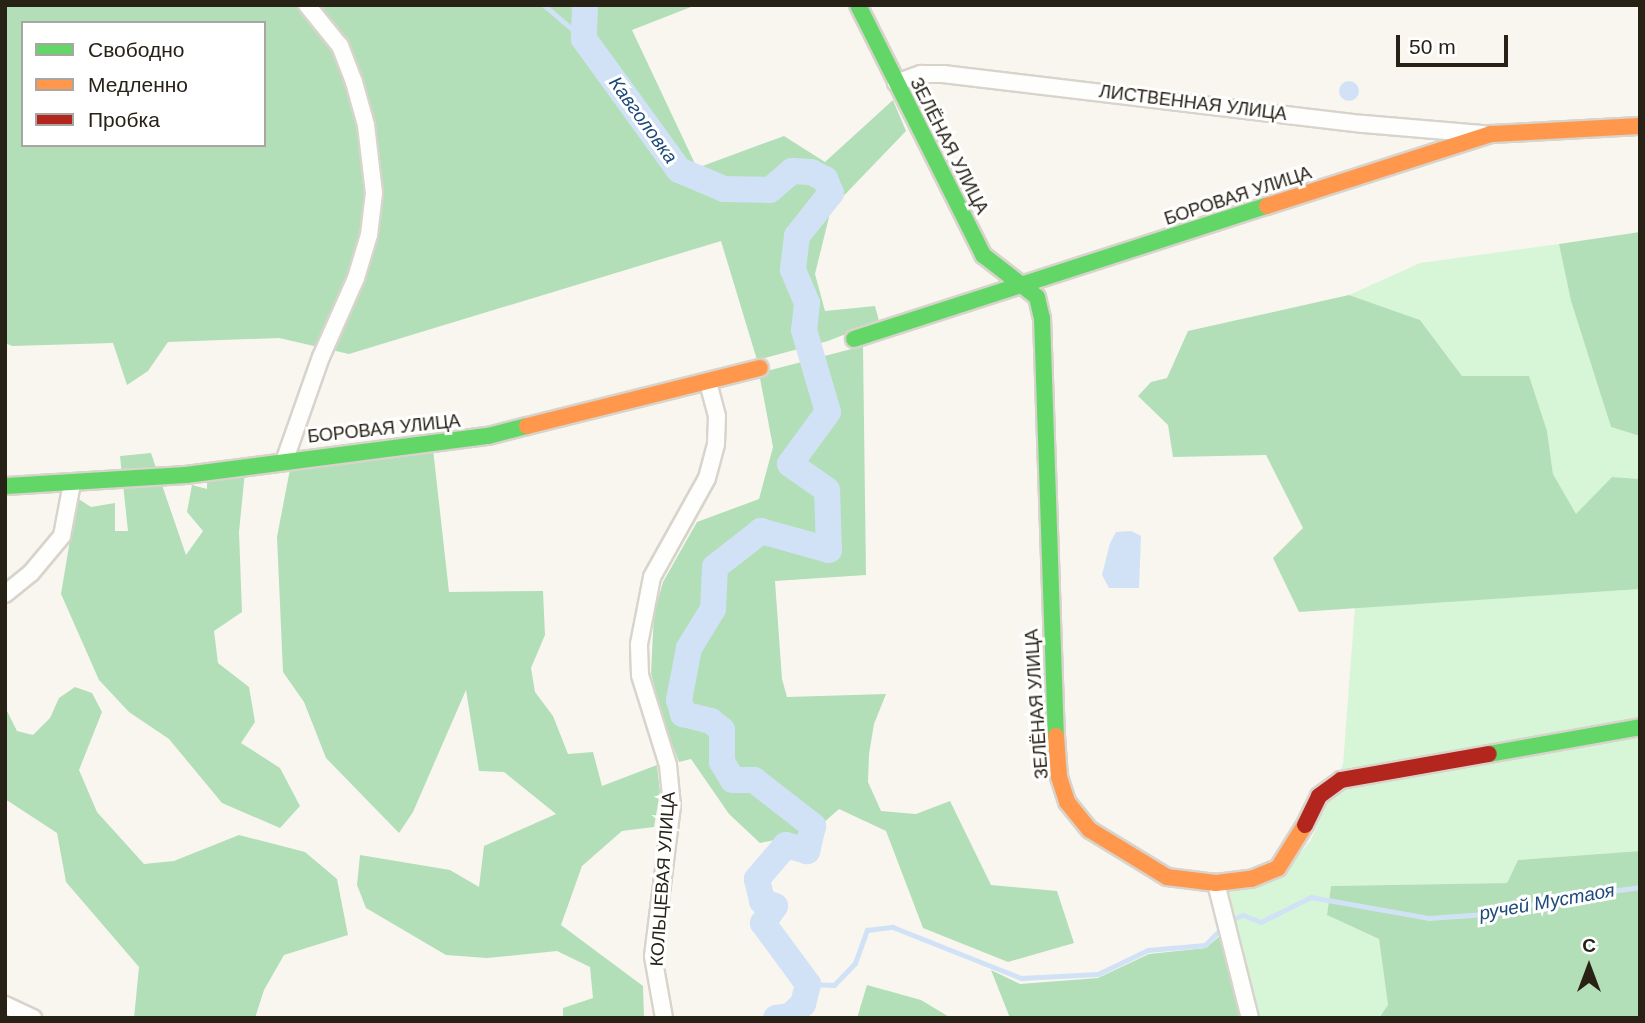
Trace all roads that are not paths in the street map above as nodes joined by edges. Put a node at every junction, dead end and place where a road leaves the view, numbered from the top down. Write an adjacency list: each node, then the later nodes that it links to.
1 (307, 5): 10 (street)
2 (858, 5): 3 (street, ЗЕЛЁНАЯ УЛИЦА)
3 (896, 83): 5 (street, ЛИСТВЕННАЯ УЛИЦА); 6 (street, ЗЕЛЁНАЯ УЛИЦА)
4 (1640, 125): 5 (street, БОРОВАЯ УЛИЦА)
5 (1491, 134): 6 (street, БОРОВАЯ УЛИЦА)
6 (1022, 286): 7 (street, БОРОВАЯ УЛИЦА); 15 (street, ЗЕЛЁНАЯ УЛИЦА)
7 (854, 339)
8 (760, 368): 9 (street, БОРОВАЯ УЛИЦА)
9 (708, 383): 10 (street, БОРОВАЯ УЛИЦА); 18 (street, КОЛЬЦЕВАЯ УЛИЦА)
10 (285, 459): 11 (street, БОРОВАЯ УЛИЦА)
11 (72, 482): 12 (street, БОРОВАЯ УЛИЦА); 13 (street)
12 (5, 486)
13 (5, 594)
14 (1640, 727): 15 (street, ЗЕЛЁНАЯ УЛИЦА)
15 (1216, 883): 19 (street)
16 (5, 1005): 17 (street)
17 (33, 1018)
18 (664, 1018)
19 (1250, 1018)

